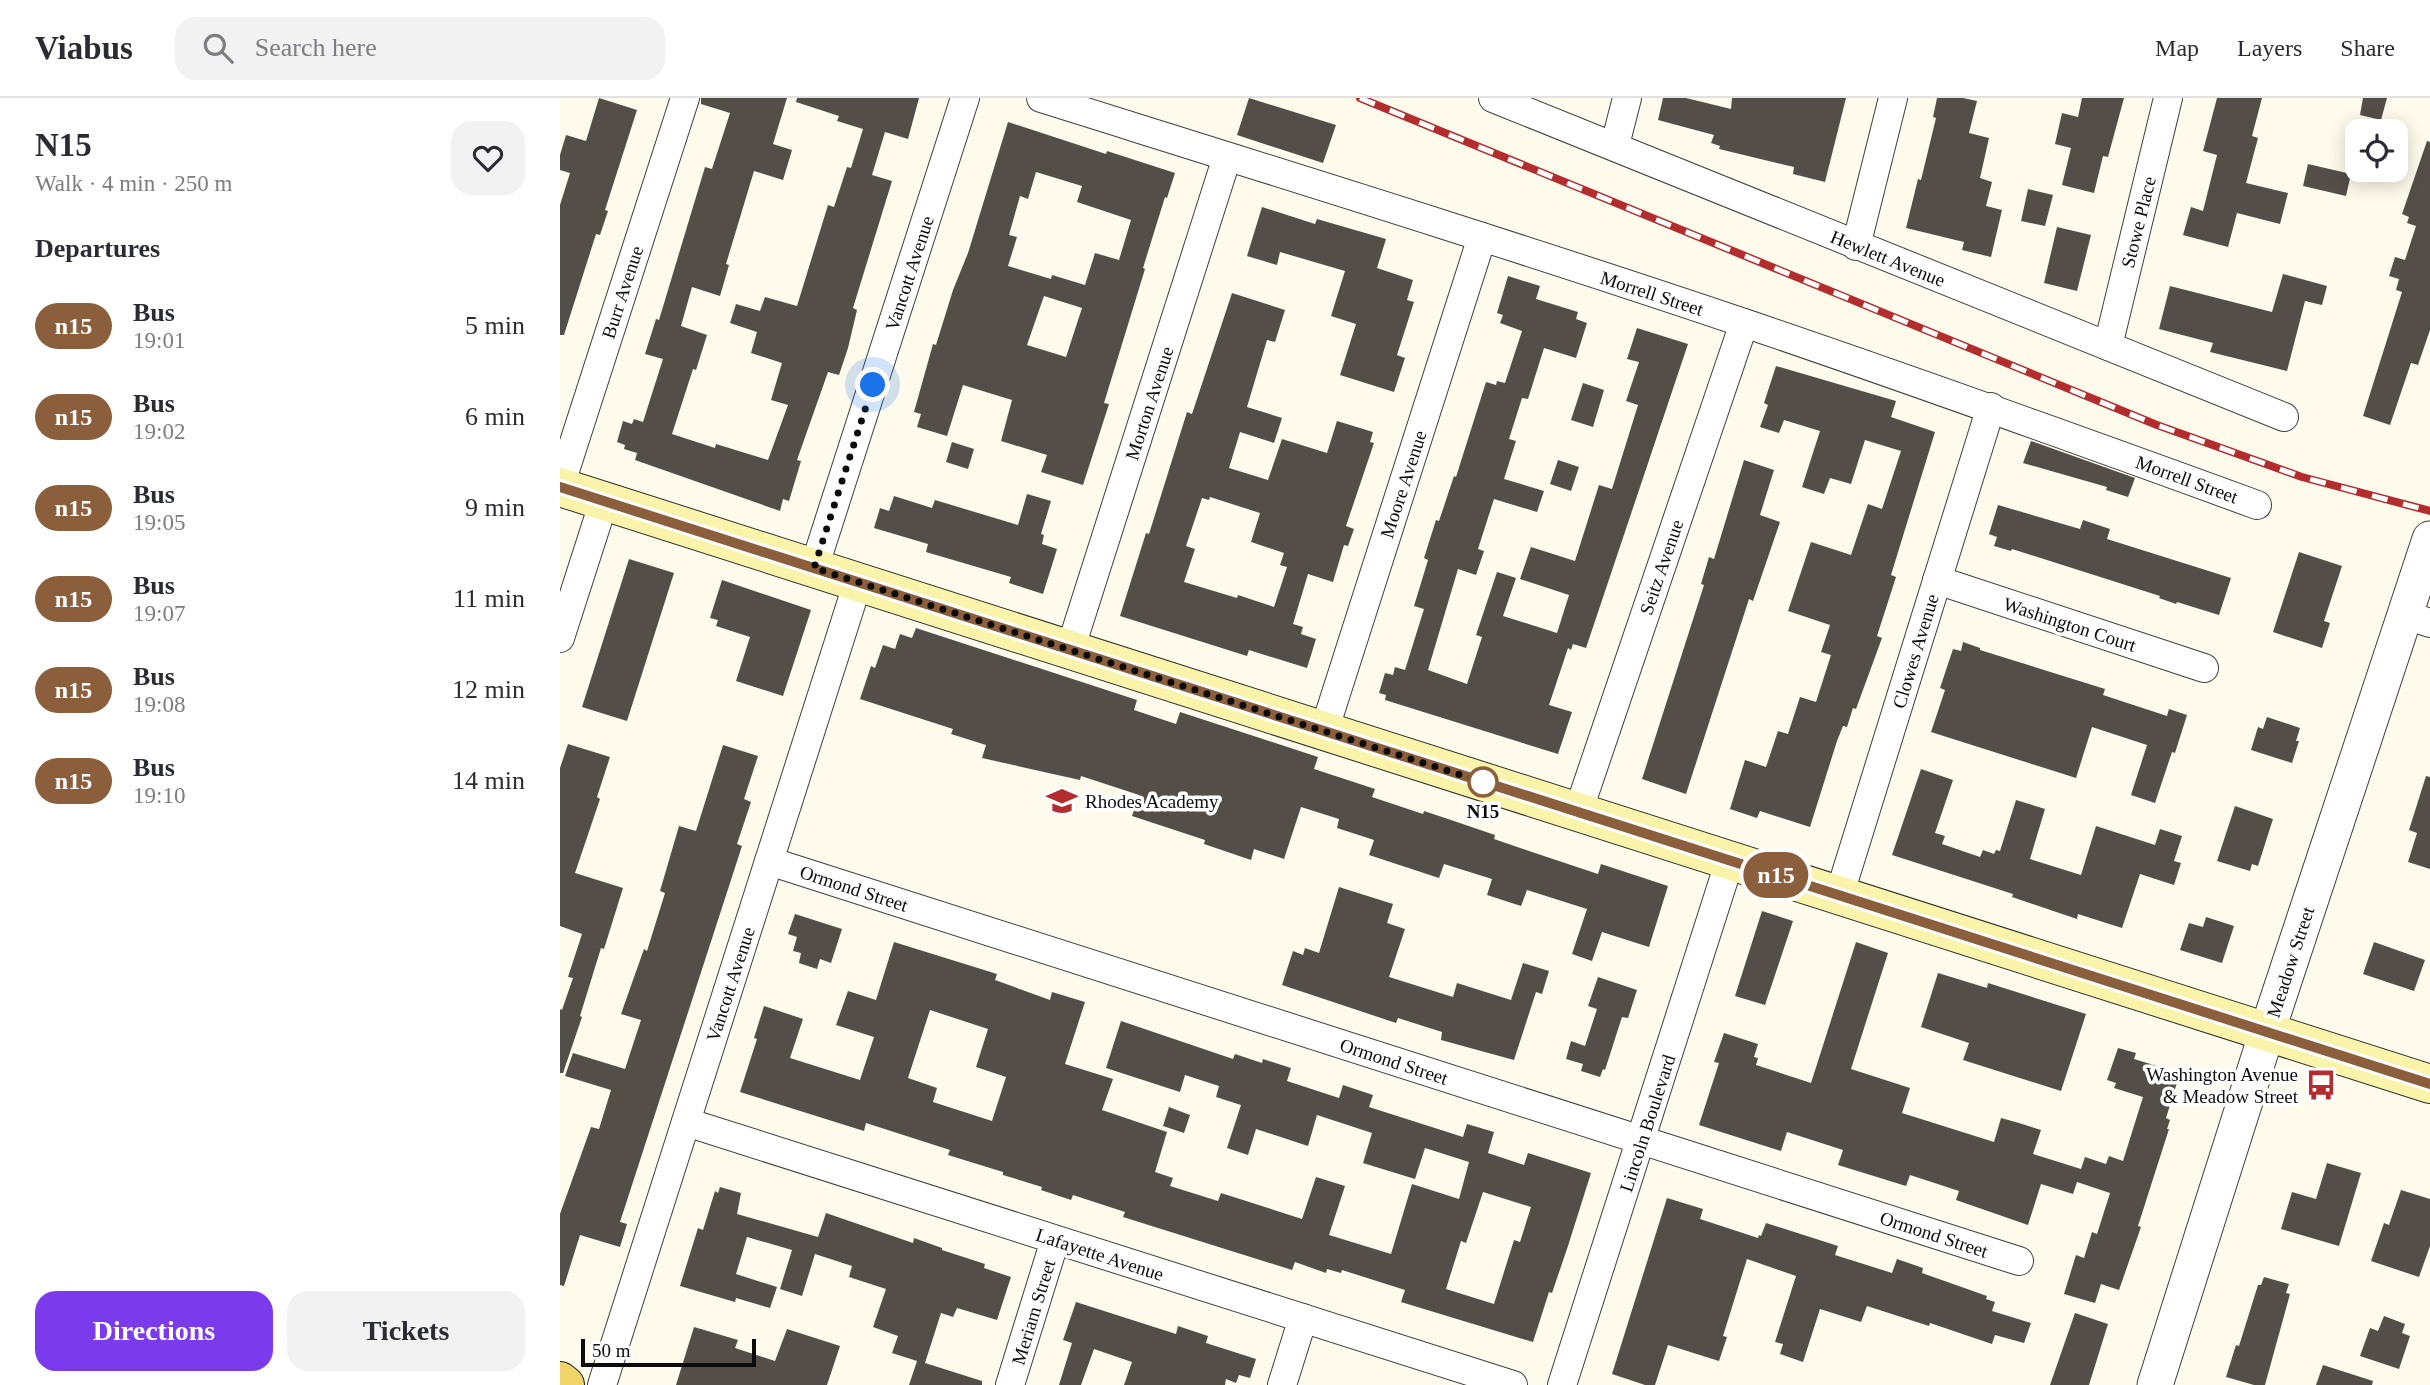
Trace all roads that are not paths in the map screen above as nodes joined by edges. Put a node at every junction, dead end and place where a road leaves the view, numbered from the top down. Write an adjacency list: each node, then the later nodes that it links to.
1 (685, 98): 16 (street, Burr Avenue)
2 (965, 98): 20 (street, Vancott Avenue)
3 (1041, 98): 9 (street, Morrell Street)
4 (1493, 98): 8 (street, Hewlett Avenue)
5 (1627, 98): 8 (street)
6 (1893, 98): 11 (street)
7 (2168, 98): 13 (street, Stowe Place)
8 (1615, 145): 11 (street, Hewlett Avenue)
9 (1227, 157): 10 (street, Morrell Street); 25 (street, Morton Avenue)
10 (1482, 237): 12 (street, Morrell Street); 27 (street, Moore Avenue)
11 (1856, 246): 13 (street, Hewlett Avenue)
12 (1744, 323): 14 (street, Morrell Street); 28 (street, Seitz Avenue)
13 (2108, 346): 15 (street, Hewlett Avenue)
14 (1991, 407): 18 (street, Morrell Street); 21 (street, Clowes Avenue)
15 (2284, 417)
16 (560, 487): 17 (main road)
17 (604, 501): 20 (main road); 24 (street)
18 (2257, 505)
19 (2430, 540): 23 (street, Meadow Street)
20 (814, 568): 22 (main road)
21 (1937, 580): 26 (street, Washington Court); 31 (street, Clowes Avenue)
22 (858, 582): 25 (main road); 30 (street, Vancott Avenue)
23 (2418, 619): 32 (street, Meadow Street)
24 (560, 638)
25 (1070, 650): 27 (main road)
26 (2204, 668)
27 (1324, 731): 28 (main road)
28 (1578, 812): 29 (main road)
29 (1730, 860): 31 (main road); 35 (street, Lincoln Boulevard)
30 (769, 861): 34 (street, Vancott Avenue); 35 (street, Ormond Street)
31 (1839, 895): 32 (main road)
32 (2267, 1032): 33 (main road); 46 (street, Meadow Street)
33 (2430, 1084)
34 (686, 1122): 36 (street, Lafayette Avenue); 41 (street, Vancott Avenue)
35 (1642, 1141): 37 (street, Ormond Street); 45 (street, Lincoln Boulevard)
36 (1055, 1240): 38 (street, Lafayette Avenue); 42 (street, Meriam Street)
37 (2019, 1261)
38 (1303, 1318): 43 (street); 44 (street, Lafayette Avenue)
39 (560, 1381): 40 (main road)
40 (565, 1385)
41 (602, 1385)
42 (1010, 1385)
43 (1282, 1385)
44 (1513, 1385)
45 (1562, 1385)
46 (2155, 1385)

